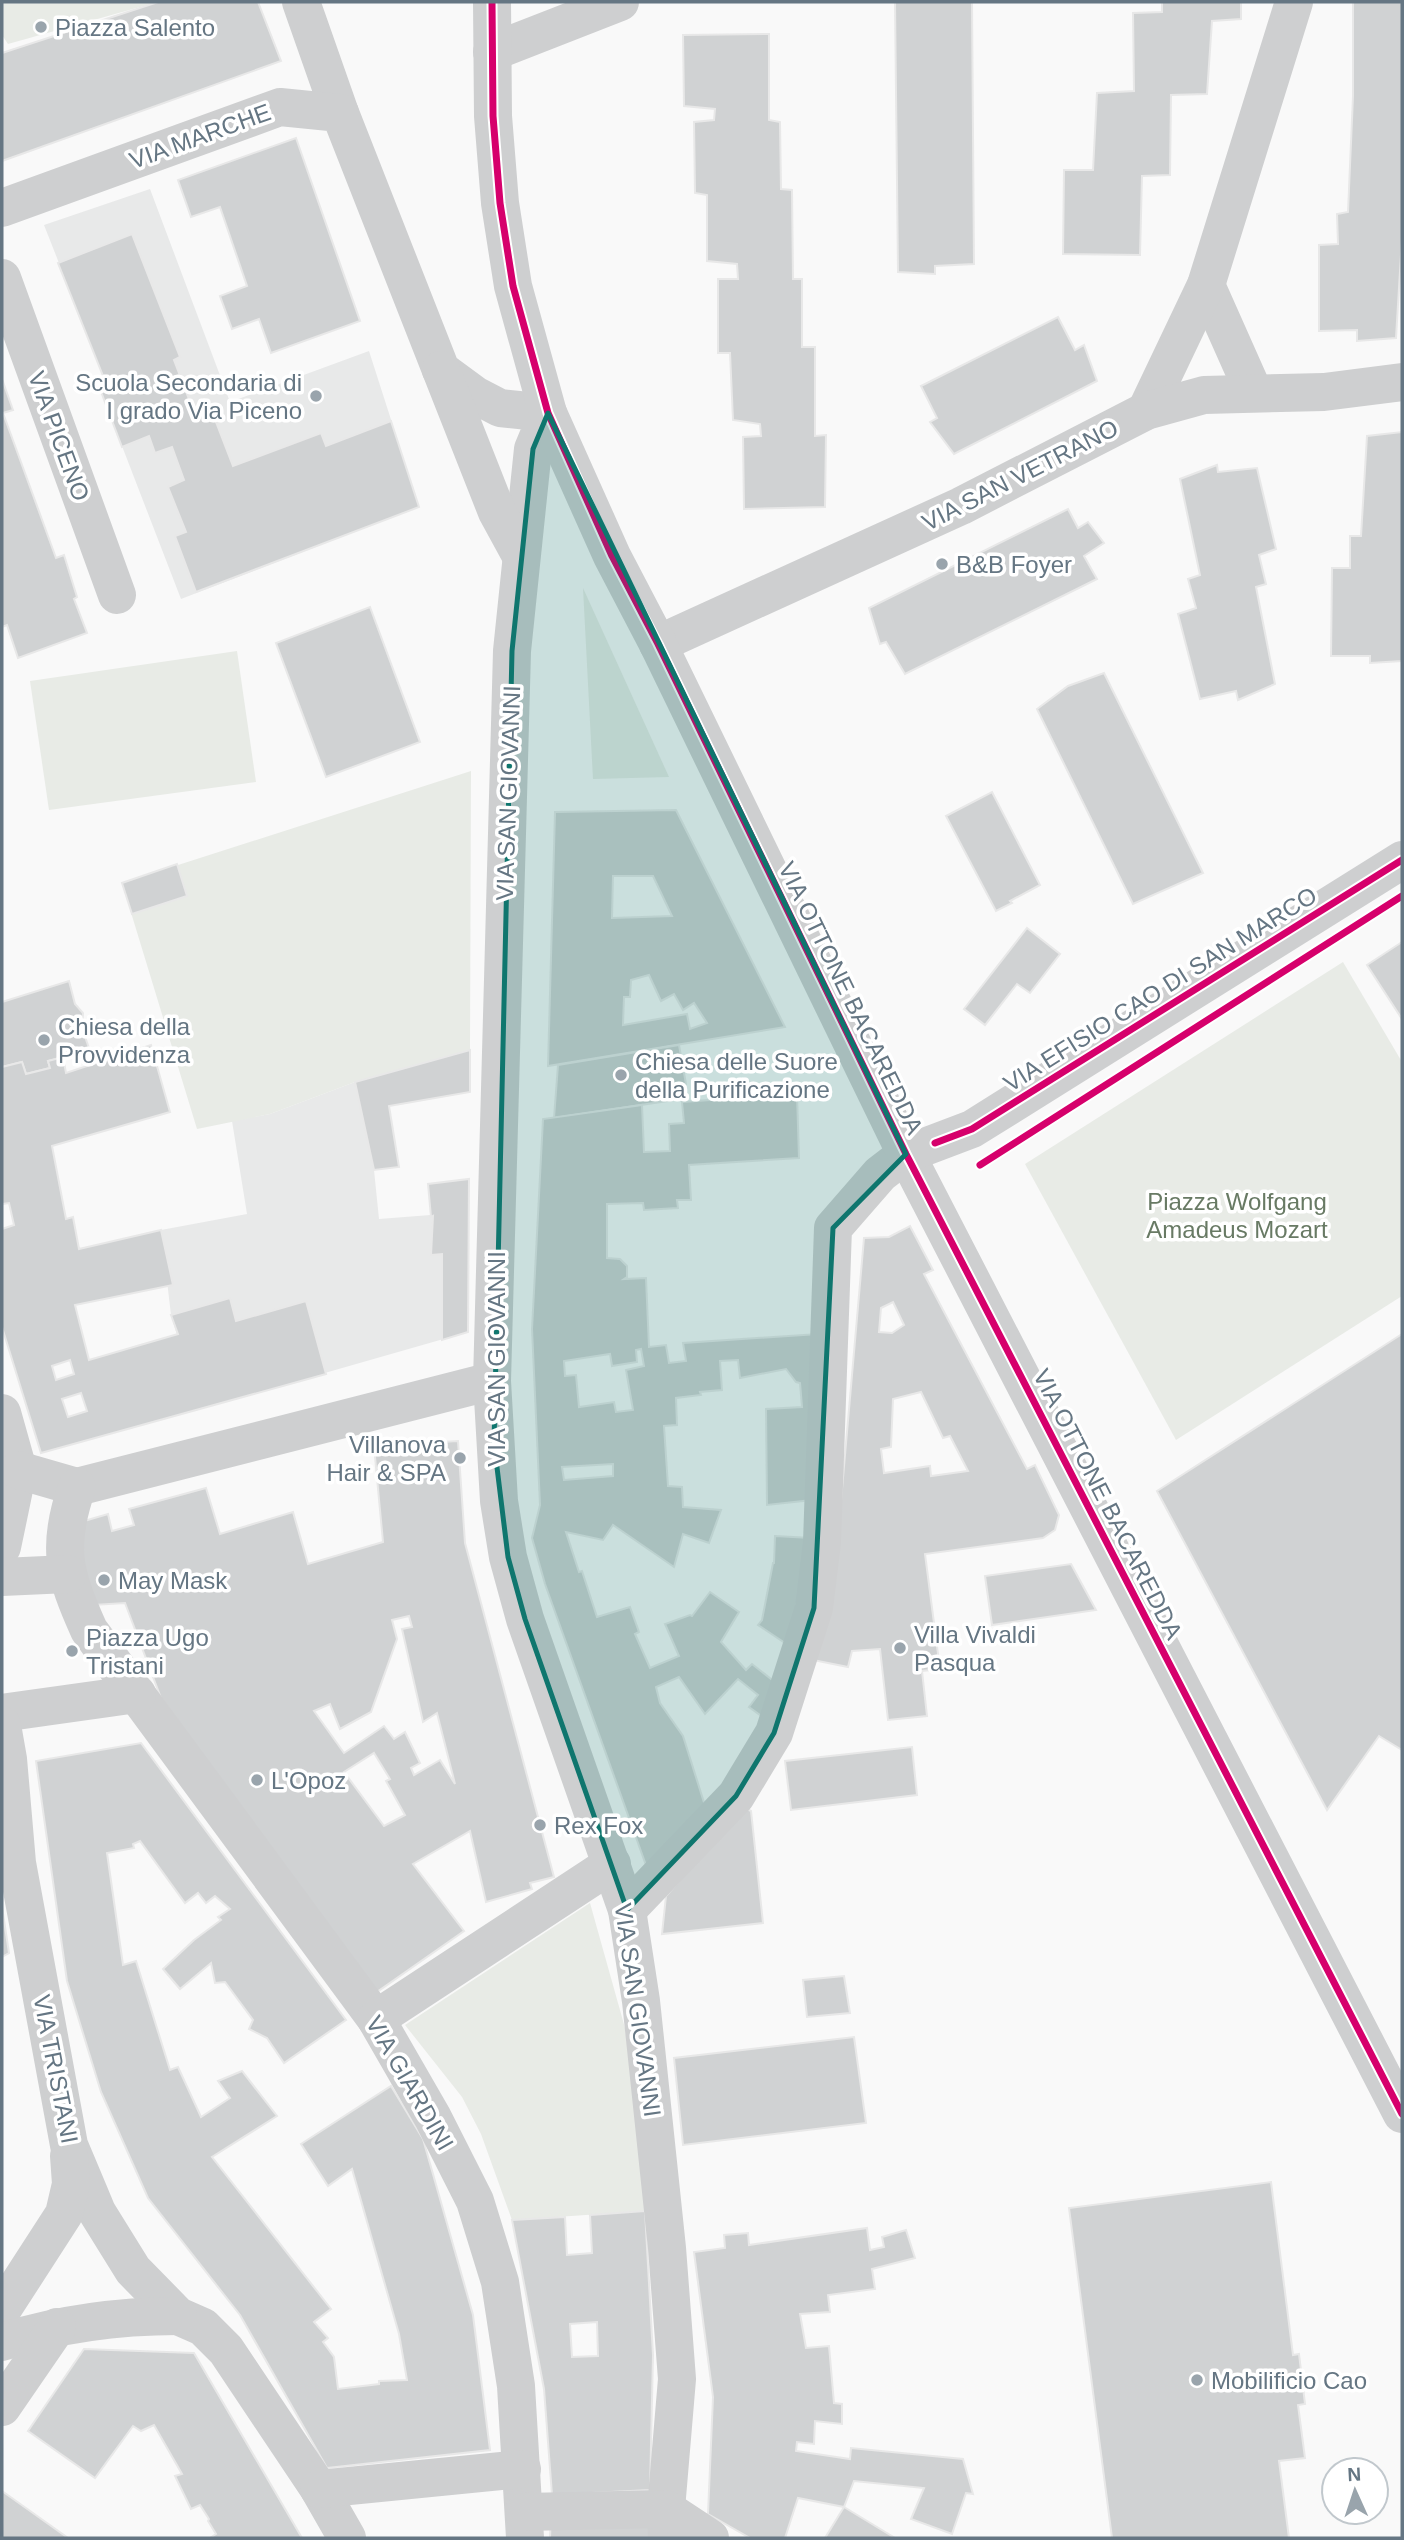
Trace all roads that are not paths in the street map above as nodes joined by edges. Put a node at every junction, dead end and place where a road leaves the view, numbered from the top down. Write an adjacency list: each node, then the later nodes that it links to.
1 (301, 2): 6 (street)
2 (492, 2): 5 (street, VIA OTTONE BACAREDDA)
3 (620, 2): 5 (street)
4 (1294, 2): 9 (street)
5 (492, 52): 14 (street, VIA OTTONE BACAREDDA)
6 (340, 113): 7 (street, VIA MARCHE); 10 (street)
7 (2, 208)
8 (2, 278): 16 (street, VIA PICENO)
9 (1206, 285): 12 (street); 13 (street)
10 (441, 370): 14 (street); 15 (street)
11 (1402, 383): 12 (street, VIA SAN VETRANO)
12 (1254, 393): 13 (street, VIA SAN VETRANO)
13 (1146, 411): 17 (street, VIA SAN VETRANO)
14 (548, 413): 15 (street, VIA SAN GIOVANNI); 17 (street, VIA OTTONE BACAREDDA)
15 (521, 556): 20 (street, VIA SAN GIOVANNI)
16 (117, 595)
17 (658, 644): 19 (street, VIA OTTONE BACAREDDA)
18 (1402, 860): 19 (street, VIA EFISIO CAO DI SAN MARCO)
19 (920, 1148): 31 (street, VIA EFISIO CAO DI SAN MARCO); 33 (street, VIA OTTONE BACAREDDA)
20 (492, 1381): 23 (street); 30 (street, VIA SAN GIOVANNI)
21 (2, 1413): 22 (street)
22 (18, 1470): 23 (street); 24 (street)
23 (78, 1487): 25 (street)
24 (2, 1547)
25 (68, 1574): 26 (street); 27 (street)
26 (2, 1577)
27 (136, 1694): 28 (street); 32 (street, VIA GIARDINI)
28 (2, 1713)
29 (5, 1742): 34 (street, VIA TRISTANI)
30 (612, 1864): 31 (street, VIA SAN GIOVANNI); 32 (street)
31 (627, 1910): 42 (street, VIA SAN GIOVANNI)
32 (376, 2019): 40 (street, VIA GIARDINI)
33 (1402, 2114)
34 (69, 2145): 35 (street); 36 (street, VIA TRISTANI)
35 (2, 2310)
36 (177, 2316): 37 (street); 41 (street, VIA TRISTANI)
37 (57, 2327): 38 (street); 39 (street)
38 (2, 2342)
39 (2, 2407)
40 (522, 2469): 41 (street); 43 (street, VIA GIARDINI)
41 (319, 2489): 44 (street, VIA TRISTANI)
42 (667, 2524): 43 (street); 45 (street)
43 (525, 2525)
44 (346, 2538)
45 (710, 2538)

